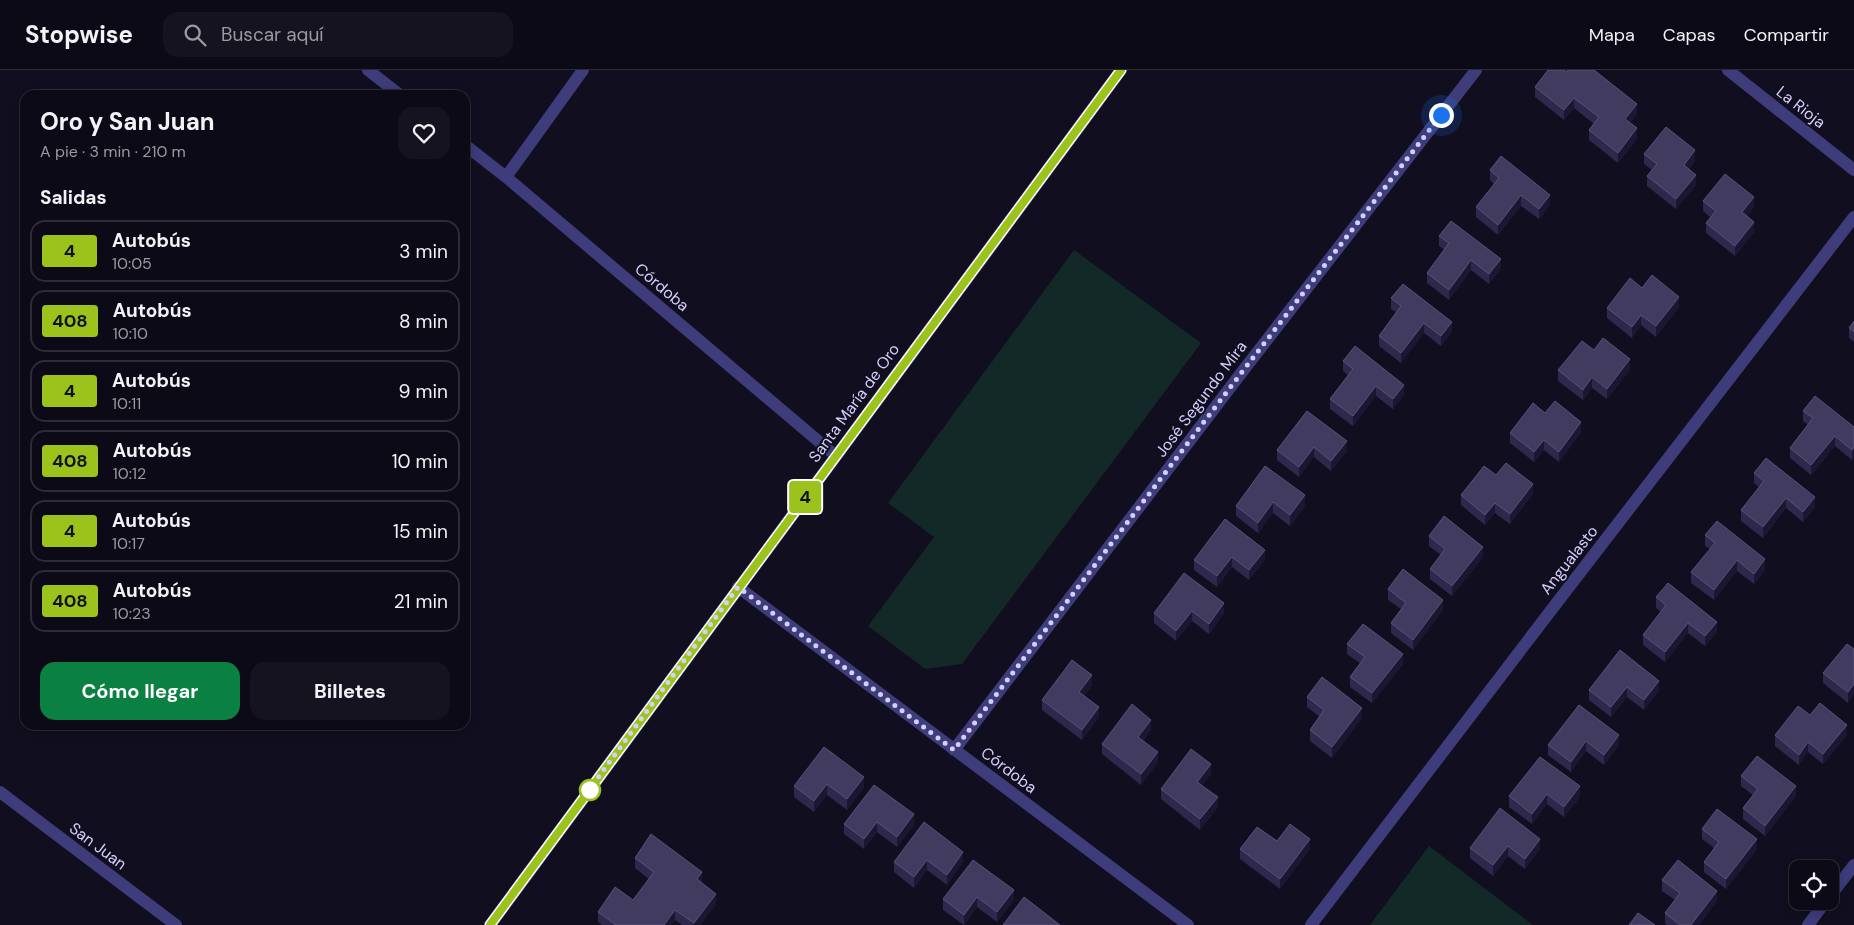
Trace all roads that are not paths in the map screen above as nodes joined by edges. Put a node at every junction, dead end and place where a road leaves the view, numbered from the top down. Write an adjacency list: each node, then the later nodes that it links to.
1 (368, 70): 6 (street)
2 (583, 70): 9 (street)
3 (1121, 70): 11 (street, Santa María de Oro)
4 (1476, 70): 13 (street, José Segundo Mira)
5 (1728, 70): 8 (street, La Rioja)
6 (394, 90)
7 (470, 149): 9 (street, Córdoba)
8 (1854, 170)
9 (506, 177): 11 (street, Córdoba)
10 (1854, 217): 21 (street, Angualasto)
11 (836, 456): 12 (street, Santa María de Oro)
12 (738, 587): 13 (street, Córdoba); 19 (street, Santa María de Oro)
13 (954, 750): 20 (street, Córdoba)
14 (0, 792): 18 (street, San Juan)
15 (1854, 865): 16 (street)
16 (1839, 884)
17 (1819, 910): 22 (street)
18 (176, 925)
19 (490, 925)
20 (1188, 925)
21 (1311, 925)
22 (1808, 925)

